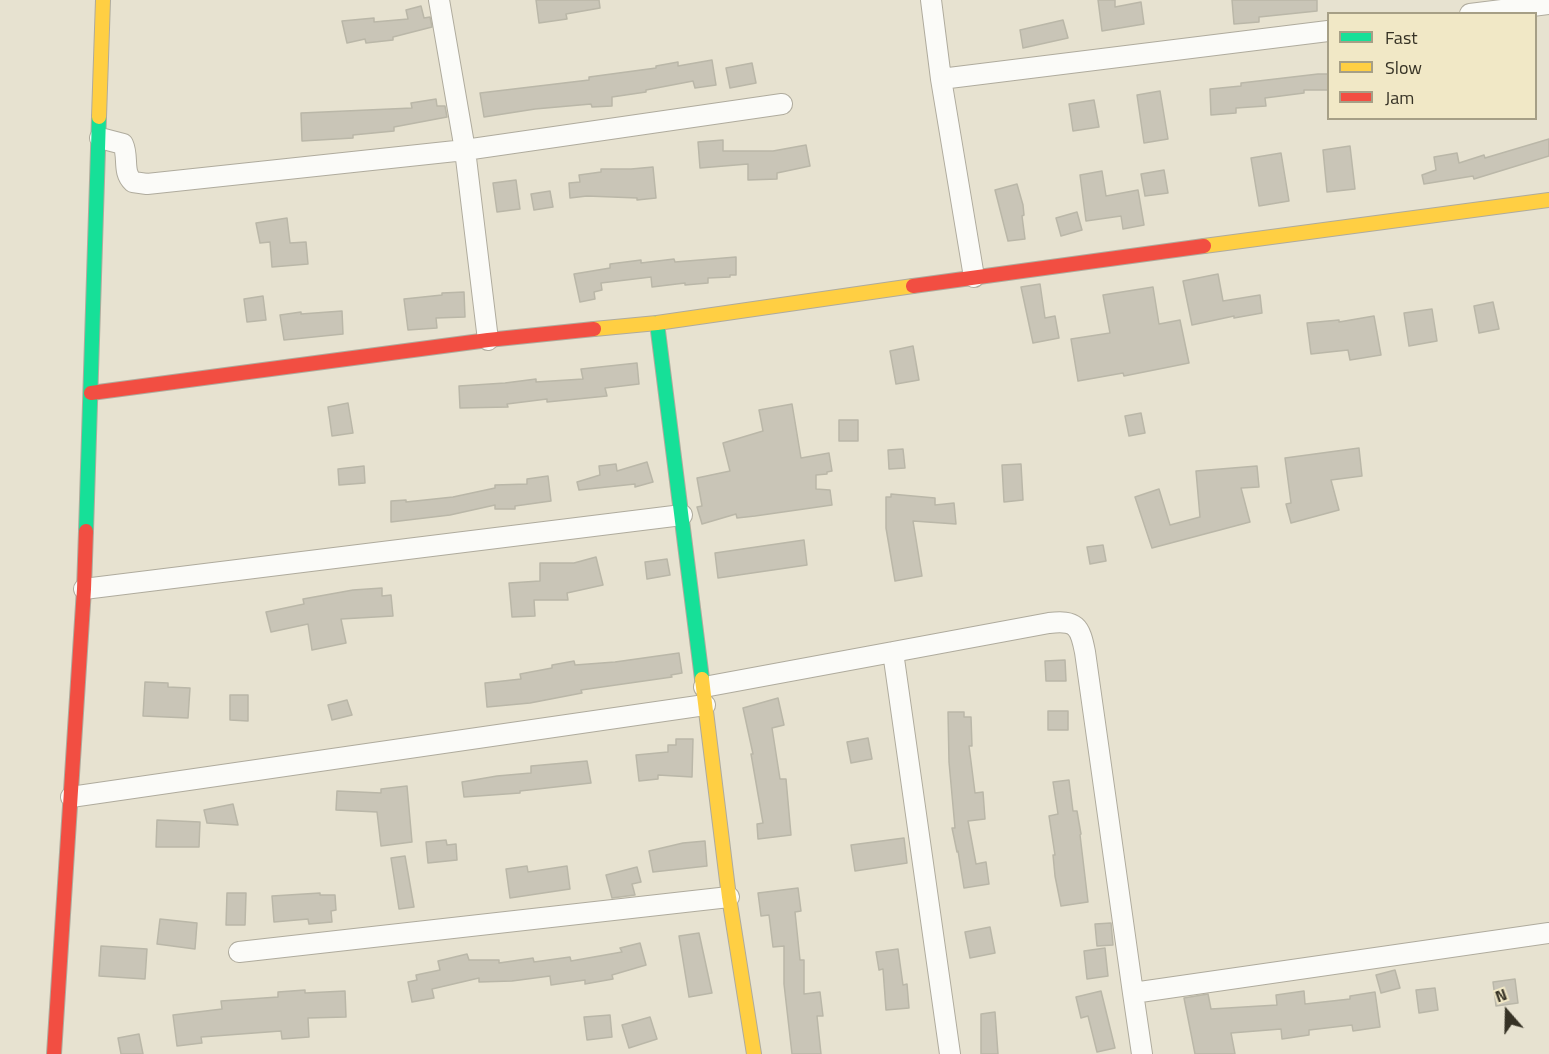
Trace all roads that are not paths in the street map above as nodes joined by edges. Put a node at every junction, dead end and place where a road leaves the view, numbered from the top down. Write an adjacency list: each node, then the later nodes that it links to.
1 (103, 0): 9 (street)
2 (438, 0): 10 (street)
3 (931, 0): 7 (street)
4 (1539, 3): 5 (street)
5 (1483, 12)
6 (1327, 31): 7 (street)
7 (941, 79): 12 (street)
8 (782, 104): 10 (street)
9 (100, 138): 10 (street); 15 (street)
10 (465, 150): 14 (street)
11 (1549, 200): 12 (street)
12 (974, 277): 13 (street)
13 (657, 323): 14 (street); 16 (street)
14 (488, 340): 15 (street)
15 (91, 393): 17 (street)
16 (682, 515): 17 (street); 19 (street)
17 (84, 589): 20 (street)
18 (893, 652): 19 (street); 24 (street); 27 (street)
19 (704, 696): 20 (street); 21 (street)
20 (71, 797): 25 (street)
21 (729, 897): 23 (street); 26 (street)
22 (1549, 933): 24 (street)
23 (239, 952)
24 (1133, 993): 28 (street)
25 (54, 1054)
26 (754, 1054)
27 (950, 1054)
28 (1142, 1054)

